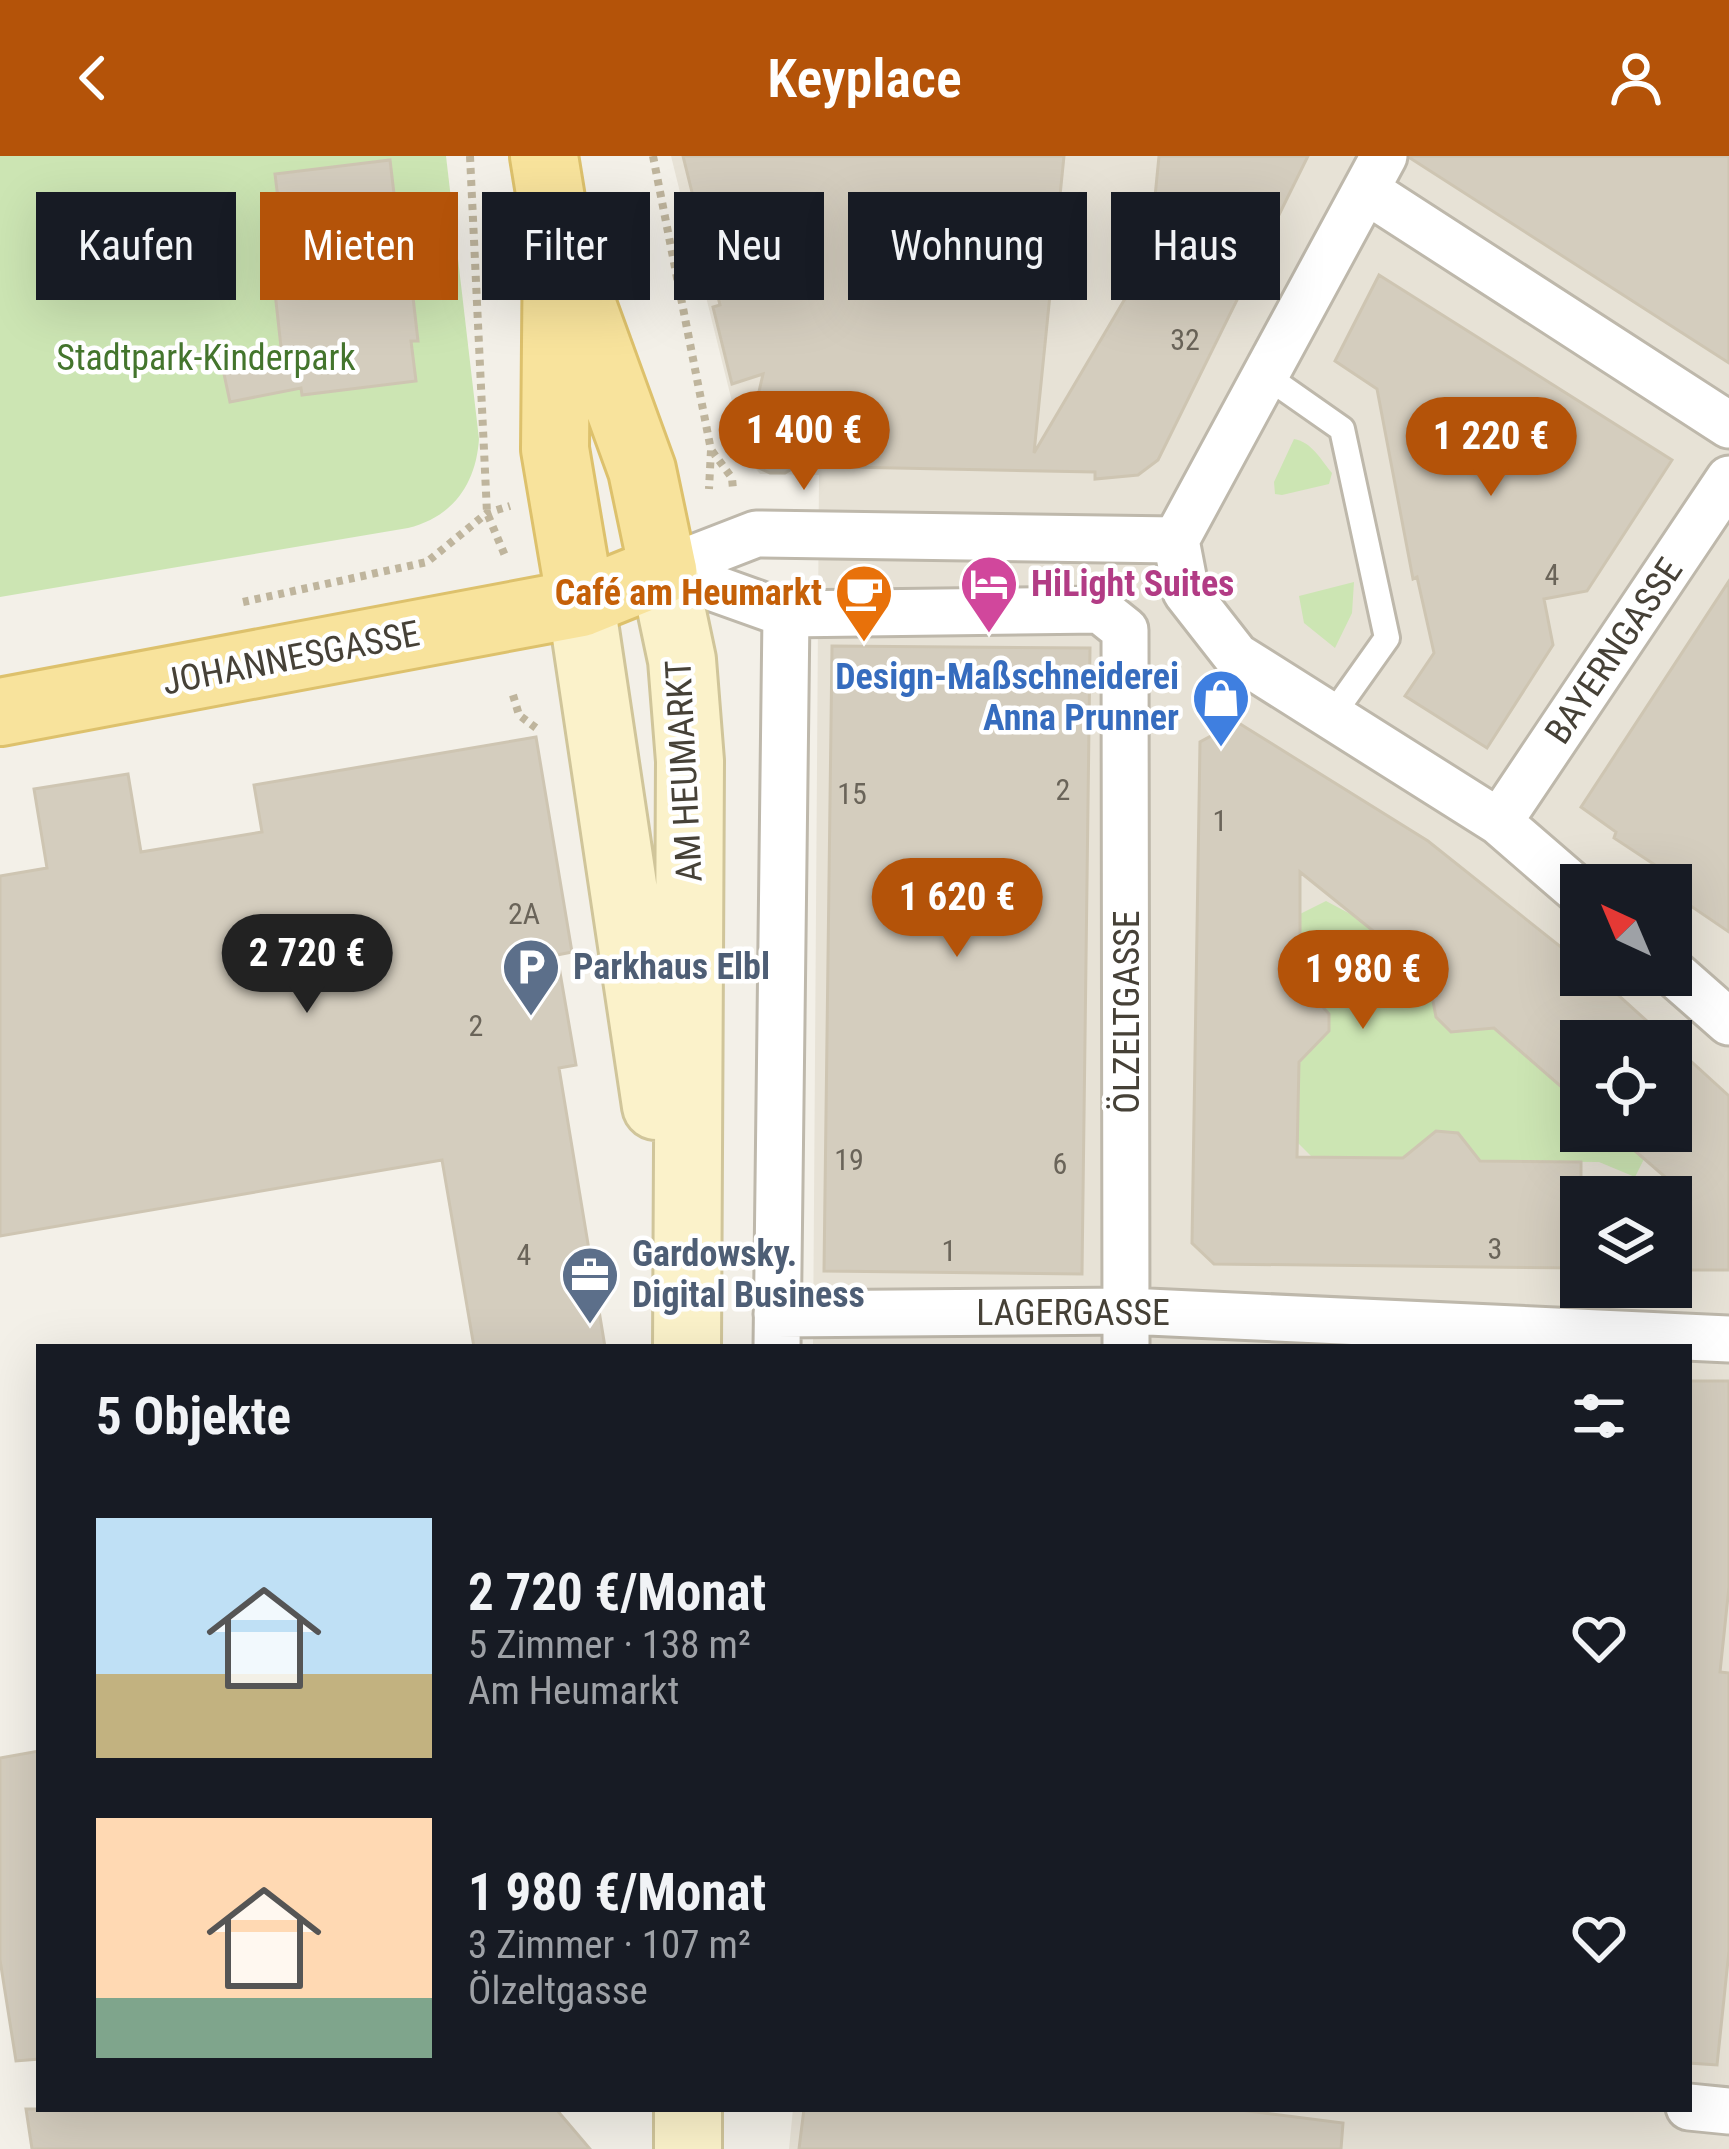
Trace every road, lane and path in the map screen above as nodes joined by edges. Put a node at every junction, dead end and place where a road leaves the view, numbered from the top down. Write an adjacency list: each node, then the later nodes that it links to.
1 (470, 156): 15 (path)
2 (544, 156): 5 (main road, AM HEUMARKT)
3 (652, 156): 11 (path)
4 (1376, 174): 8 (street); 9 (street)
5 (550, 192)
6 (556, 300): 14 (main road, AM HEUMARKT)
7 (580, 300): 13 (main road, AM HEUMARKT)
8 (1265, 375): 12 (street); 18 (lane)
9 (1729, 425)
10 (1729, 479): 19 (street, BAYERNGASSE)
11 (733, 489)
12 (1176, 540): 13 (street); 18 (street)
13 (663, 570): 14 (main road, JOHANNESGASSE); 16 (street); 25 (street, AM HEUMARKT)
14 (581, 603): 17 (main road, JOHANNESGASSE); 25 (street, AM HEUMARKT)
15 (228, 606)
16 (786, 614): 23 (street, ÖLZELTGASSE); 24 (street)
17 (0, 712)
18 (1330, 717): 19 (street)
19 (1499, 822): 20 (street)
20 (1560, 875)
21 (1692, 989): 22 (street)
22 (1729, 1022)
23 (1127, 1329): 24 (street, LAGERGASSE); 26 (street, LAGERGASSE)
24 (777, 1330)
25 (687, 1335)
26 (1729, 1340)
27 (1692, 2107): 28 (street)
28 (1729, 2111)
29 (688, 2112): 30 (street)
30 (688, 2149)

